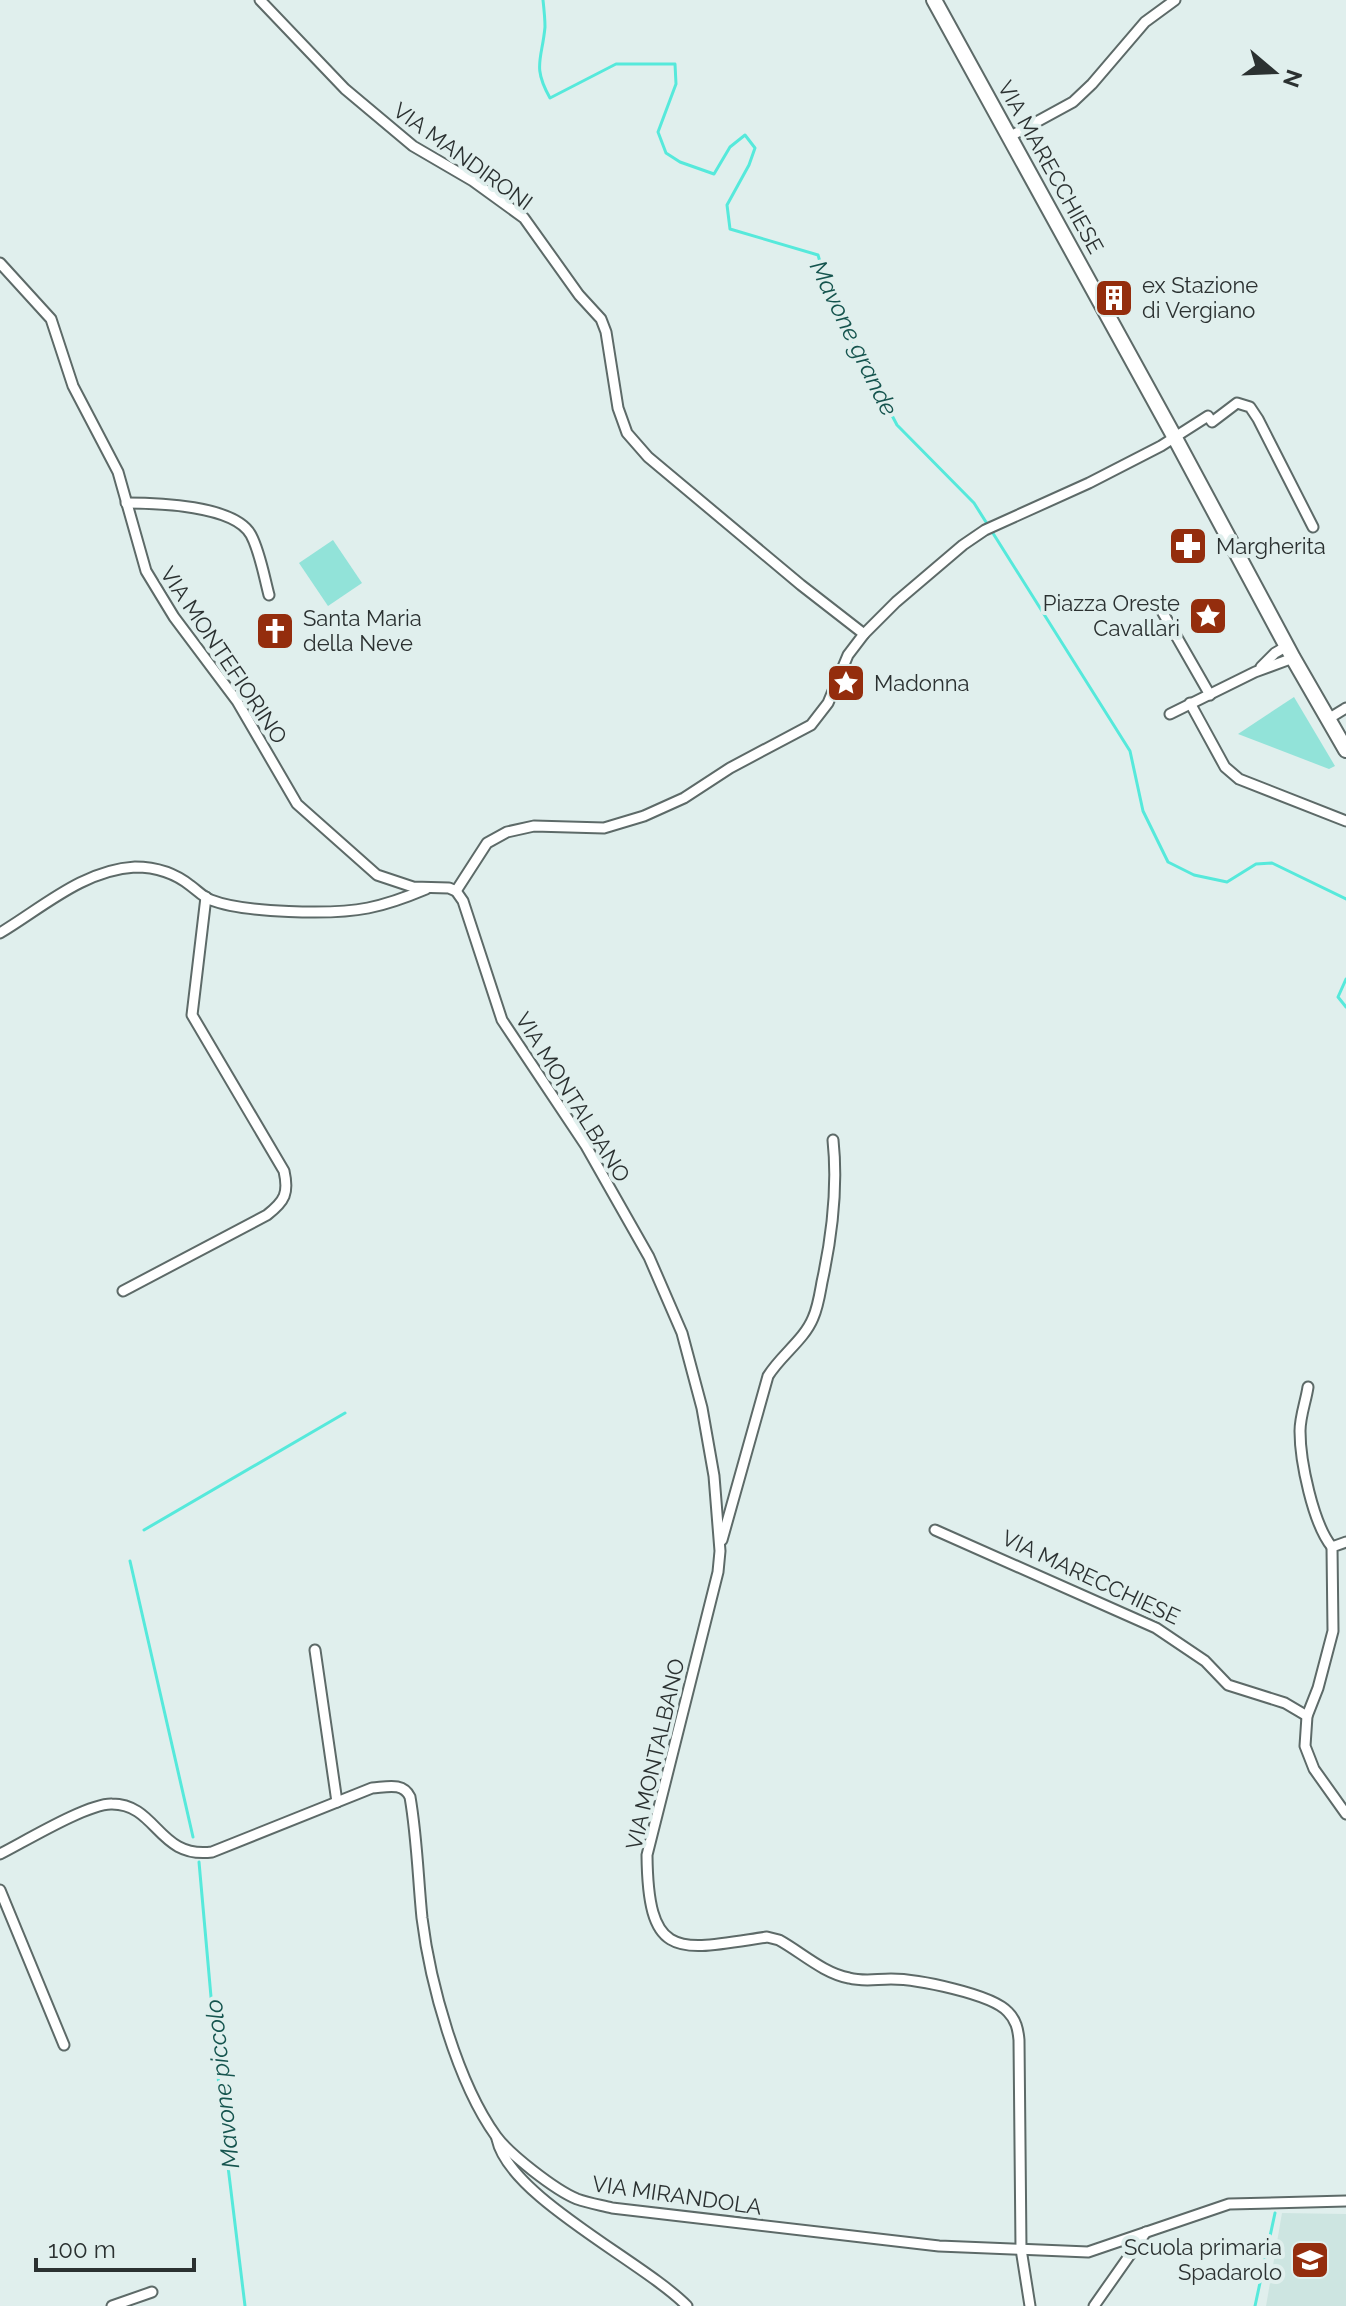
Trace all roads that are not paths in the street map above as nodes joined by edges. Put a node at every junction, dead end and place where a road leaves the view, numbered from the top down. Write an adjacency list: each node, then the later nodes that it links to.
1 (260, 0): 11 (street, VIA MANDIRONI)
2 (934, 0): 4 (main road, VIA MARECCHIESE)
3 (1175, 0): 4 (street)
4 (1009, 137): 6 (main road, VIA MARECCHIESE)
5 (0, 263): 7 (street, VIA MONTEFIORINO)
6 (1175, 438): 8 (street); 11 (street); 12 (main road, VIA MARECCHIESE)
7 (126, 503): 9 (street); 20 (street, VIA MONTEFIORINO)
8 (1313, 527)
9 (269, 595)
10 (1159, 606): 13 (street)
11 (864, 634): 21 (street)
12 (1290, 652): 13 (street); 17 (main road, VIA MARECCHIESE)
13 (1210, 695): 14 (street)
14 (1190, 703): 16 (street); 19 (street)
15 (1346, 708): 17 (street)
16 (1170, 714)
17 (1328, 719): 18 (main road, VIA MARECCHIESE)
18 (1346, 750)
19 (1346, 821)
20 (429, 888): 21 (street, VIA MONTEFIORINO); 22 (street)
21 (456, 891): 30 (street, VIA MONTALBANO)
22 (206, 897): 23 (street); 25 (street)
23 (0, 933)
24 (833, 1140): 30 (street, VIA MONTALBANO)
25 (123, 1291)
26 (1308, 1387): 29 (street)
27 (935, 1530): 32 (street, VIA MARECCHIESE)
28 (1346, 1542): 29 (street)
29 (1332, 1547): 32 (street)
30 (720, 1551): 41 (street, VIA MONTALBANO)
31 (315, 1650): 33 (street)
32 (1307, 1716): 34 (street)
33 (337, 1802): 35 (street, VIA MIRANDOLA); 38 (street, VIA MIRANDOLA)
34 (1346, 1814)
35 (0, 1854)
36 (0, 1890): 37 (street)
37 (64, 2045)
38 (497, 2138): 41 (street, VIA MIRANDOLA); 44 (street)
39 (1346, 2201): 40 (street, VIA MIRANDOLA)
40 (1146, 2232): 41 (street, VIA MIRANDOLA); 46 (street)
41 (1021, 2249): 45 (street)
42 (152, 2292): 43 (street)
43 (112, 2306)
44 (687, 2306)
45 (1030, 2306)
46 (1094, 2306)

